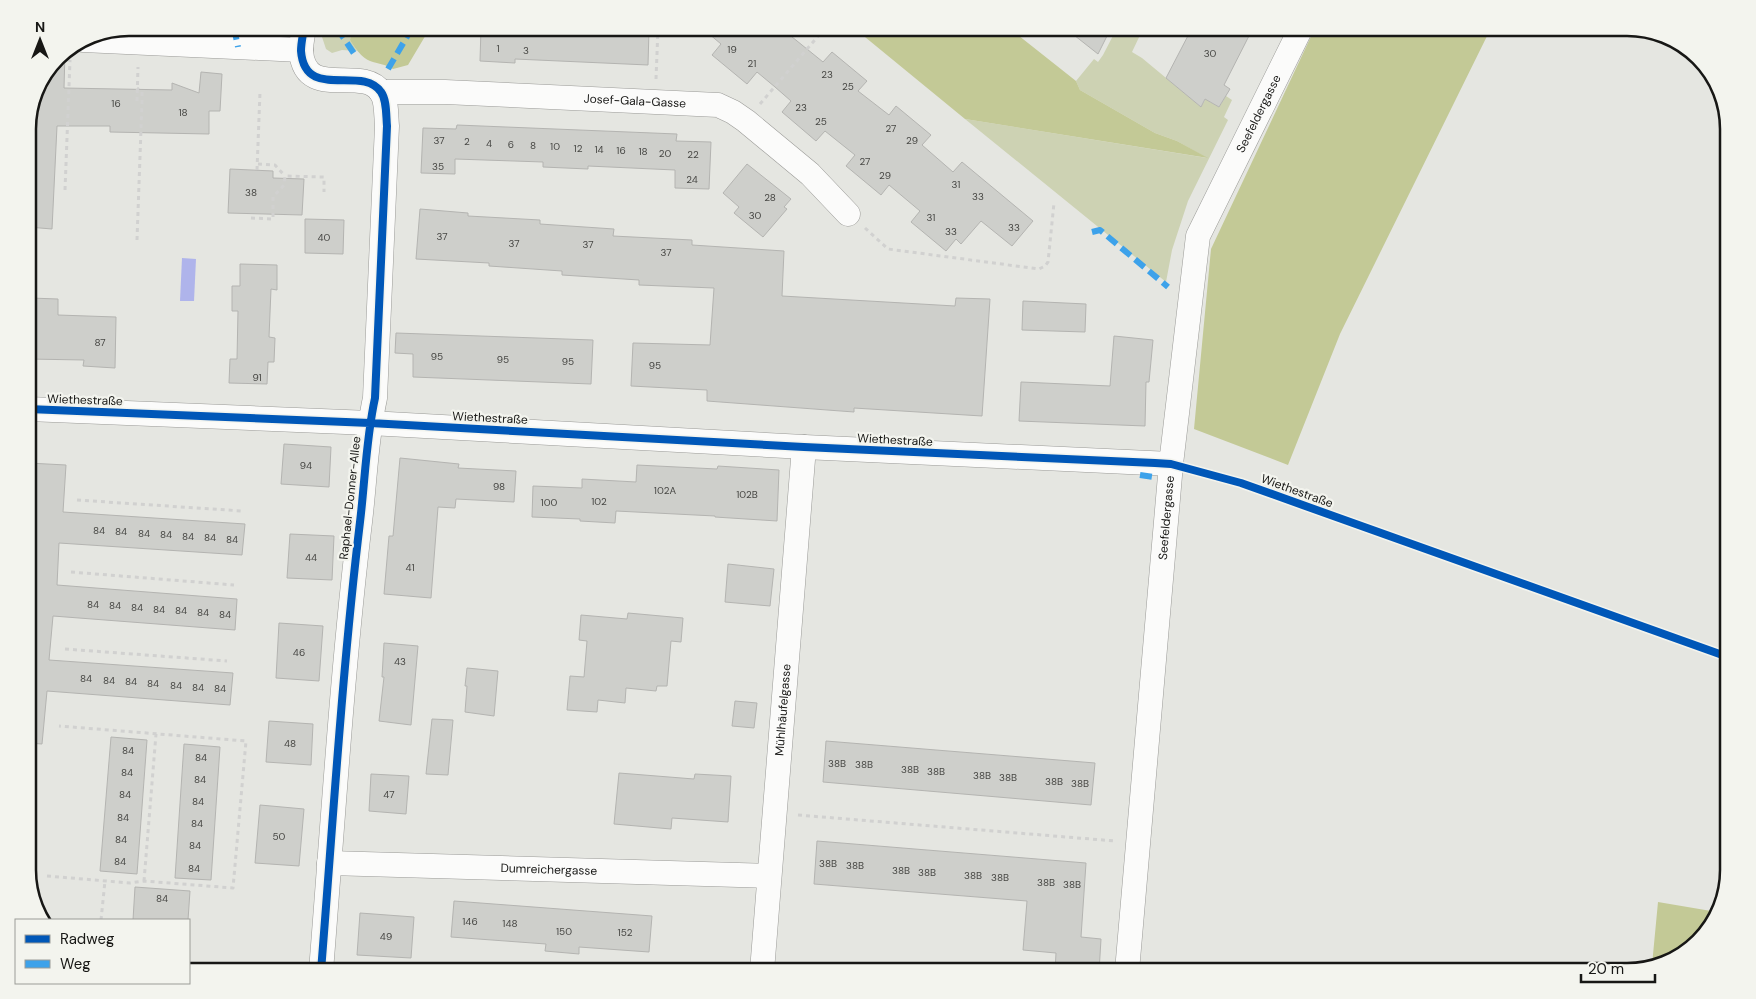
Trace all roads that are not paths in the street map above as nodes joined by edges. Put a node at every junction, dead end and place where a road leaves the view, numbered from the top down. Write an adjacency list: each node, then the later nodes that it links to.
1 (1297, 36): 9 (street, Seefeldergasse)
2 (302, 39): 3 (street); 4 (street)
3 (84, 49)
4 (381, 92): 5 (street, Josef-Gala-Gasse); 7 (street, Raphael-Donner-Allee)
5 (848, 214)
6 (36, 409): 7 (street, Wiethestraße)
7 (370, 423): 8 (street, Wiethestraße); 10 (street, Raphael-Donner-Allee)
8 (804, 447): 9 (street, Wiethestraße); 11 (street, Mühlhäufelgasse)
9 (1171, 464): 14 (street, Seefeldergasse)
10 (329, 863): 11 (street, Dumreichergasse); 12 (street, Raphael-Donner-Allee)
11 (769, 876): 13 (street, Mühlhäufelgasse)
12 (321, 963)
13 (763, 963)
14 (1128, 963)

